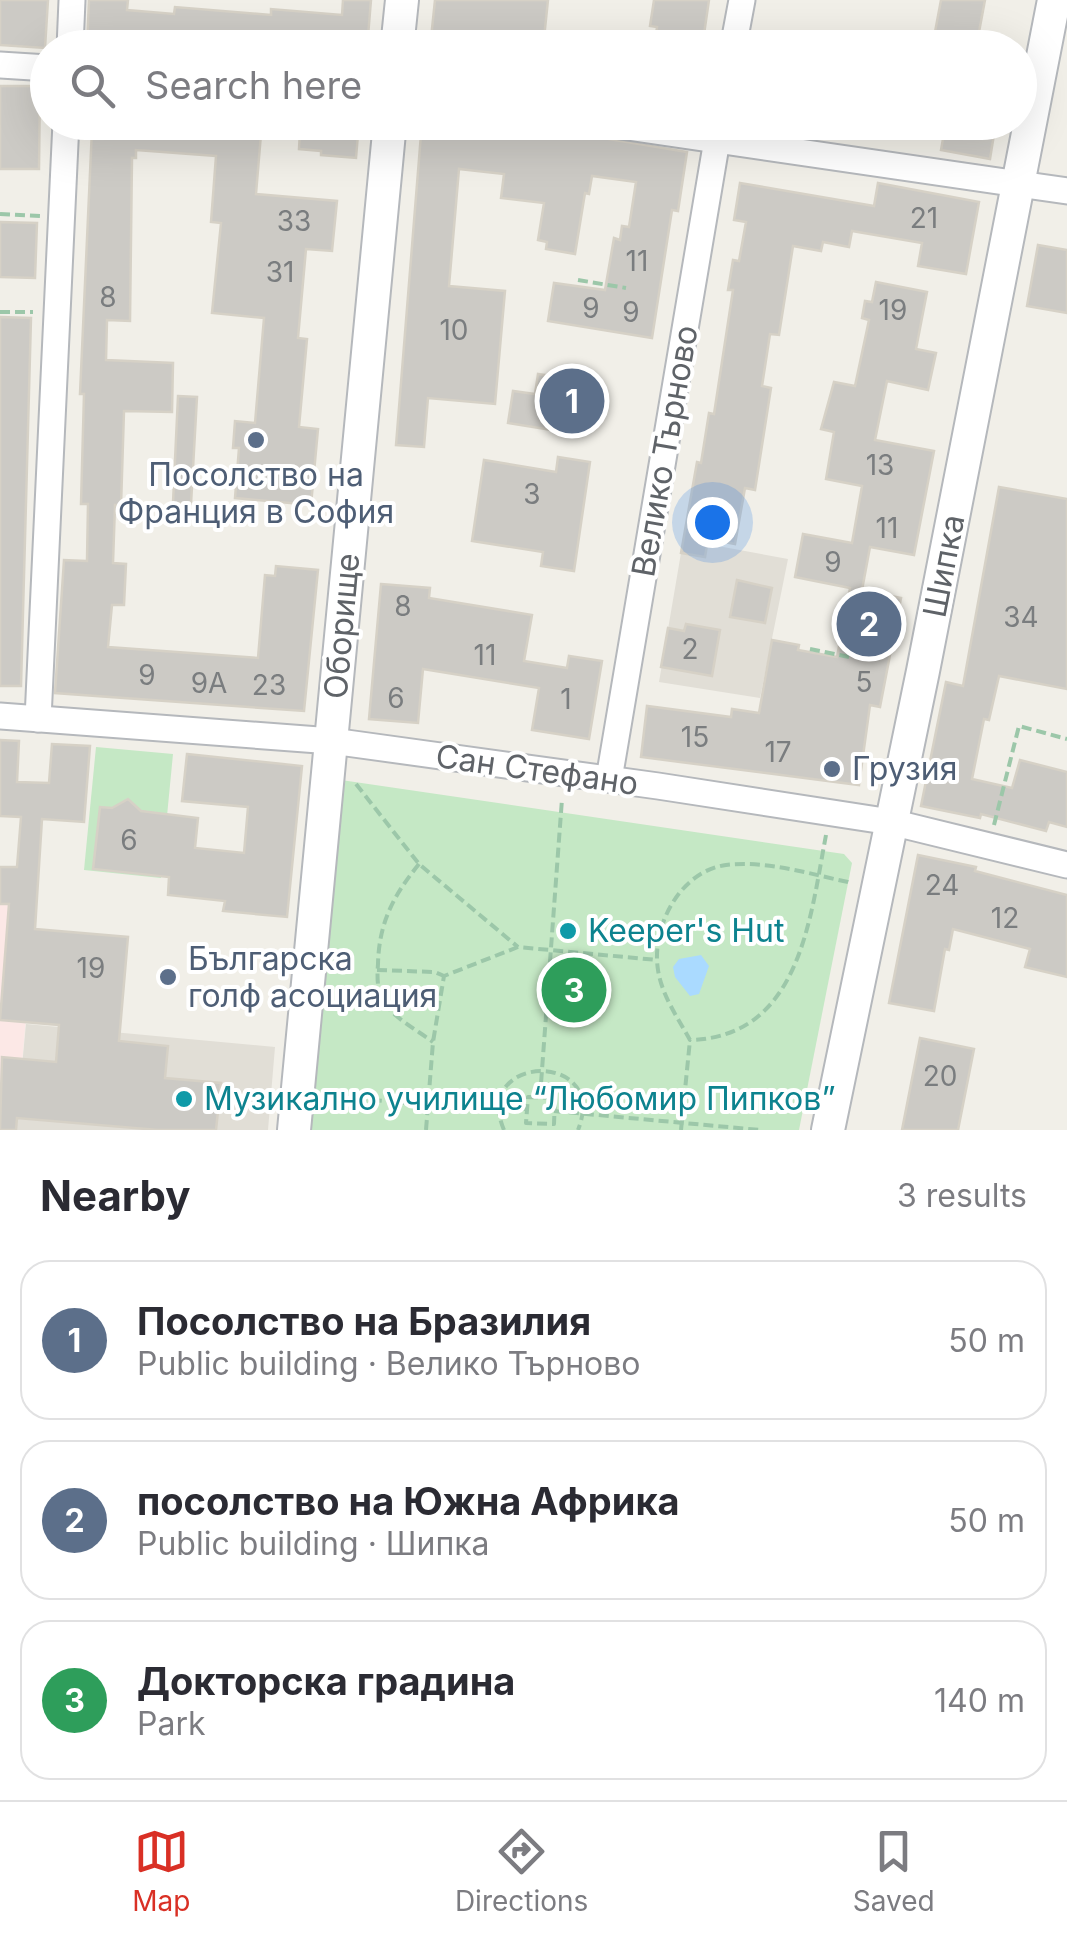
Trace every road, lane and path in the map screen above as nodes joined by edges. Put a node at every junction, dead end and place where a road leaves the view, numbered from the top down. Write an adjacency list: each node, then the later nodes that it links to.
1 (72, 0): 5 (street)
2 (402, 0): 6 (street)
3 (742, 0): 7 (street)
4 (1054, 0): 10 (street, Шипка)
5 (71, 30)
6 (399, 30)
7 (736, 30)
8 (0, 65): 9 (street)
9 (30, 67)
10 (1037, 92)
11 (65, 140): 19 (street)
12 (388, 140): 29 (street, Оборище)
13 (718, 140): 31 (street, Велико Търново)
14 (764, 140): 16 (street)
15 (1028, 140): 16 (street, Шипка)
16 (1020, 185): 17 (street); 34 (street, Шипка)
17 (1067, 191)
18 (0, 214): 19 (path)
19 (62, 216): 23 (street)
20 (578, 280): 21 (path)
21 (626, 288)
22 (0, 312): 23 (path)
23 (58, 313): 27 (street)
24 (810, 650): 25 (path)
25 (849, 657)
26 (0, 716): 27 (street, Сан Стефано)
27 (38, 719): 29 (street, Сан Стефано)
28 (1067, 739): 35 (path)
29 (332, 741): 30 (street, Сан Стефано); 48 (street, Оборище)
30 (564, 774): 31 (street, Сан Стефано); 41 (path)
31 (609, 780): 33 (street, Сан Стефано)
32 (355, 783): 36 (path)
33 (831, 810): 34 (street, Сан Стефано); 38 (path)
34 (892, 822): 35 (street, Сан Стефано); 39 (street, Шипка)
35 (990, 844): 37 (street, Сан Стефано)
36 (418, 864): 40 (path); 43 (path)
37 (1067, 864)
38 (818, 876): 39 (path); 42 (path); 45 (path)
39 (878, 889): 63 (street, Шипка)
40 (518, 946): 41 (path); 44 (path)
41 (549, 950): 42 (path); 47 (path)
42 (657, 960): 45 (path)
43 (377, 970): 44 (path); 46 (path)
44 (444, 976): 46 (path)
45 (690, 1040): 55 (path)
46 (433, 1042): 50 (path)
47 (542, 1069): 49 (path); 51 (path); 54 (path)
48 (298, 1093): 50 (path); 57 (street, Оборище)
49 (540, 1097): 52 (path); 53 (path)
50 (429, 1106): 51 (path); 58 (path)
51 (500, 1108): 52 (path); 59 (path)
52 (527, 1109): 56 (path)
53 (554, 1112): 54 (path); 56 (path)
54 (583, 1114): 55 (path); 60 (path)
55 (682, 1122): 61 (path); 62 (path)
56 (539, 1127)
57 (294, 1130)
58 (426, 1130)
59 (504, 1130)
60 (578, 1130)
61 (681, 1130)
62 (760, 1130)
63 (828, 1130)

